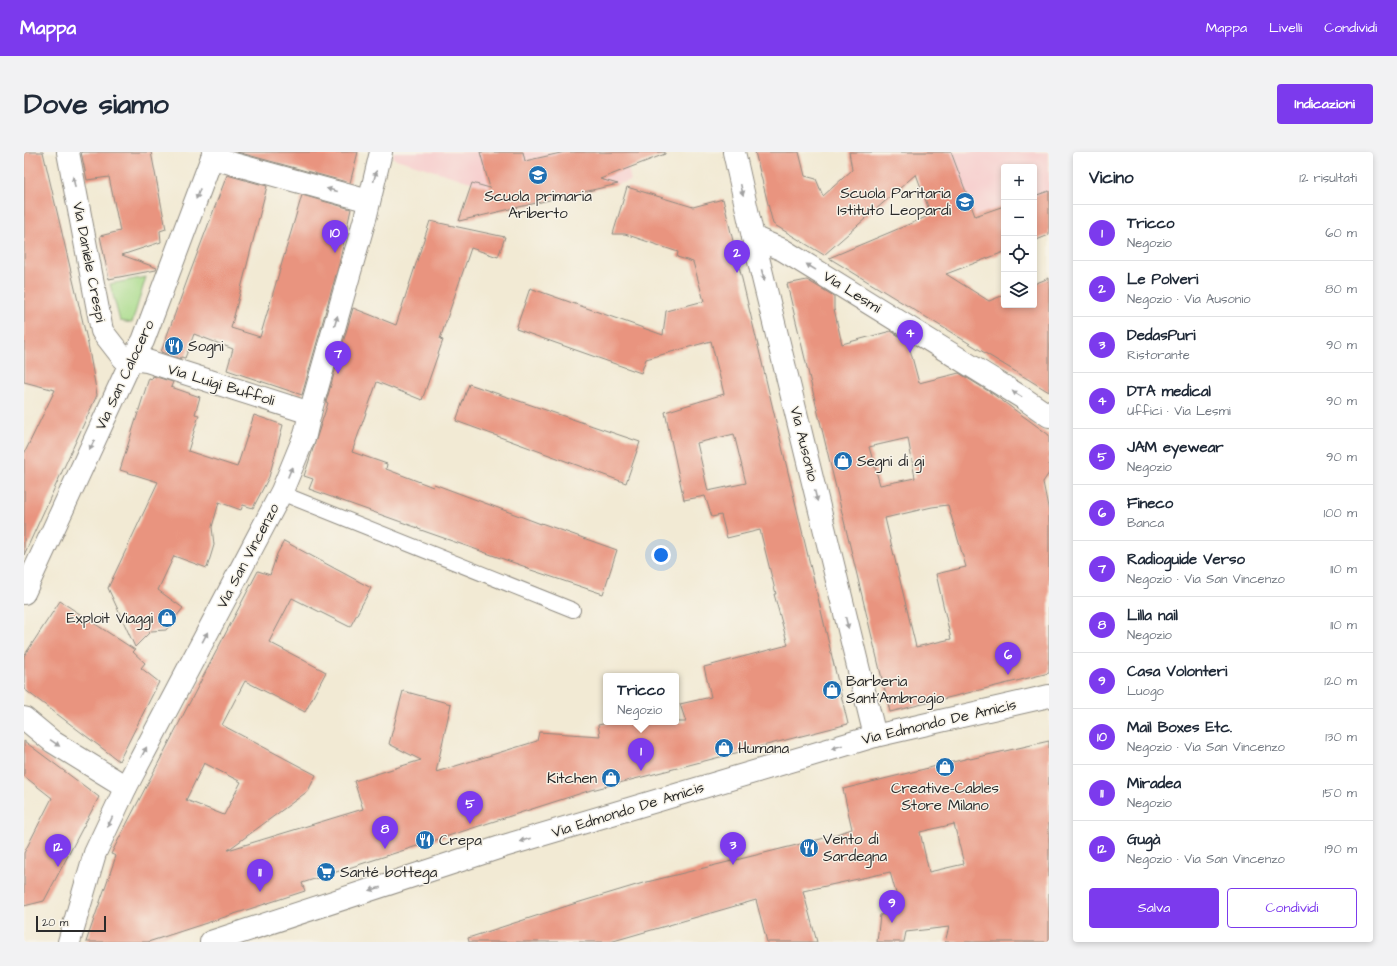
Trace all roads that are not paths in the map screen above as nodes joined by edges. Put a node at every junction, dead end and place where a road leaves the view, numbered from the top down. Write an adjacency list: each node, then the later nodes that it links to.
1 (68, 152): 7 (street, Via Daniele Crespi, one-way to 1)
2 (381, 152): 5 (street, Via San Vincenzo, one-way to 2)
3 (734, 152): 6 (street, Via Ausonio, one-way to 6)
4 (213, 155): 5 (street, one-way to 4); 7 (street, Via San Calocero, one-way to 7)
5 (369, 201): 8 (street, Via San Vincenzo, one-way to 5)
6 (753, 237): 9 (street, Via Lesmi, one-way to 6); 15 (street, Via Ausonio, one-way to 15)
7 (132, 359): 8 (street, Via Luigi Buffoli); 11 (street, Via San Calocero, one-way to 11)
8 (310, 413): 10 (street, Via San Vincenzo, one-way to 8)
9 (1049, 416)
10 (281, 492): 12 (lane); 16 (street, Via San Vincenzo, one-way to 10)
11 (24, 593)
12 (573, 610)
13 (1049, 696): 15 (street, Via Edmondo De Amicis)
14 (24, 718): 16 (street, one-way to 16)
15 (875, 736): 18 (street, Via Edmondo De Amicis, one-way to 18)
16 (126, 787): 17 (street, Via San Vincenzo, one-way to 17)
17 (69, 942)
18 (211, 942)

